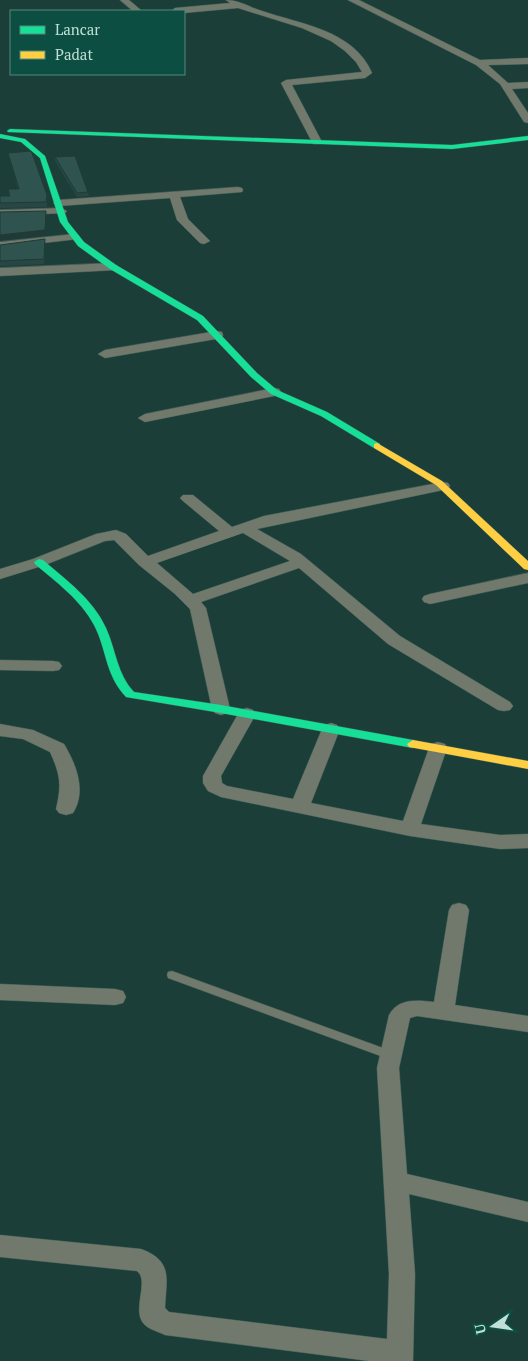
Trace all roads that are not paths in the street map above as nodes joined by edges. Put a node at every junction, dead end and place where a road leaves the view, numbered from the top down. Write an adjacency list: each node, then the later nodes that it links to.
1 (124, 0): 5 (street)
2 (230, 0): 4 (street)
3 (352, 0): 8 (street)
4 (238, 5): 6 (street); 15 (street)
5 (137, 10)
6 (185, 10)
7 (528, 61): 8 (street)
8 (479, 63): 10 (street)
9 (528, 85): 10 (street)
10 (505, 86): 11 (street)
11 (528, 120)
12 (0, 131): 15 (street)
13 (0, 136): 18 (street)
14 (528, 138): 15 (street)
15 (317, 142)
16 (238, 190): 17 (street)
17 (174, 195): 18 (street); 21 (street)
18 (60, 207): 19 (street); 20 (street)
19 (0, 213)
20 (74, 237): 22 (street); 23 (street)
21 (204, 241)
22 (0, 245)
23 (113, 267): 24 (street); 25 (street)
24 (0, 272)
25 (217, 335): 26 (street); 27 (street)
26 (105, 354)
27 (274, 392): 28 (street); 29 (street)
28 (145, 418)
29 (443, 486): 31 (street); 35 (street)
30 (188, 498): 31 (street)
31 (238, 531): 33 (street); 34 (street)
32 (39, 562): 33 (street); 36 (street); 43 (street)
33 (145, 562): 39 (street)
34 (301, 562): 39 (street); 42 (street)
35 (528, 567)
36 (1, 576)
37 (528, 578): 38 (street)
38 (430, 599)
39 (190, 600): 43 (street)
40 (0, 665): 41 (street)
41 (54, 666)
42 (504, 706)
43 (221, 709): 44 (street)
44 (247, 714): 45 (street); 49 (street)
45 (331, 729): 47 (street); 49 (street)
46 (0, 730): 50 (street)
47 (438, 748): 48 (street); 51 (street)
48 (528, 765)
49 (299, 808): 51 (street)
50 (66, 809)
51 (410, 829): 52 (street)
52 (528, 841)
53 (459, 910): 57 (street)
54 (172, 975): 59 (lane)
55 (0, 992): 56 (street)
56 (115, 998)
57 (443, 1012): 58 (street); 59 (street)
58 (528, 1024)
59 (390, 1055): 60 (street)
60 (395, 1181): 61 (street); 63 (street)
61 (528, 1212)
62 (0, 1246): 63 (street)
63 (401, 1357)

